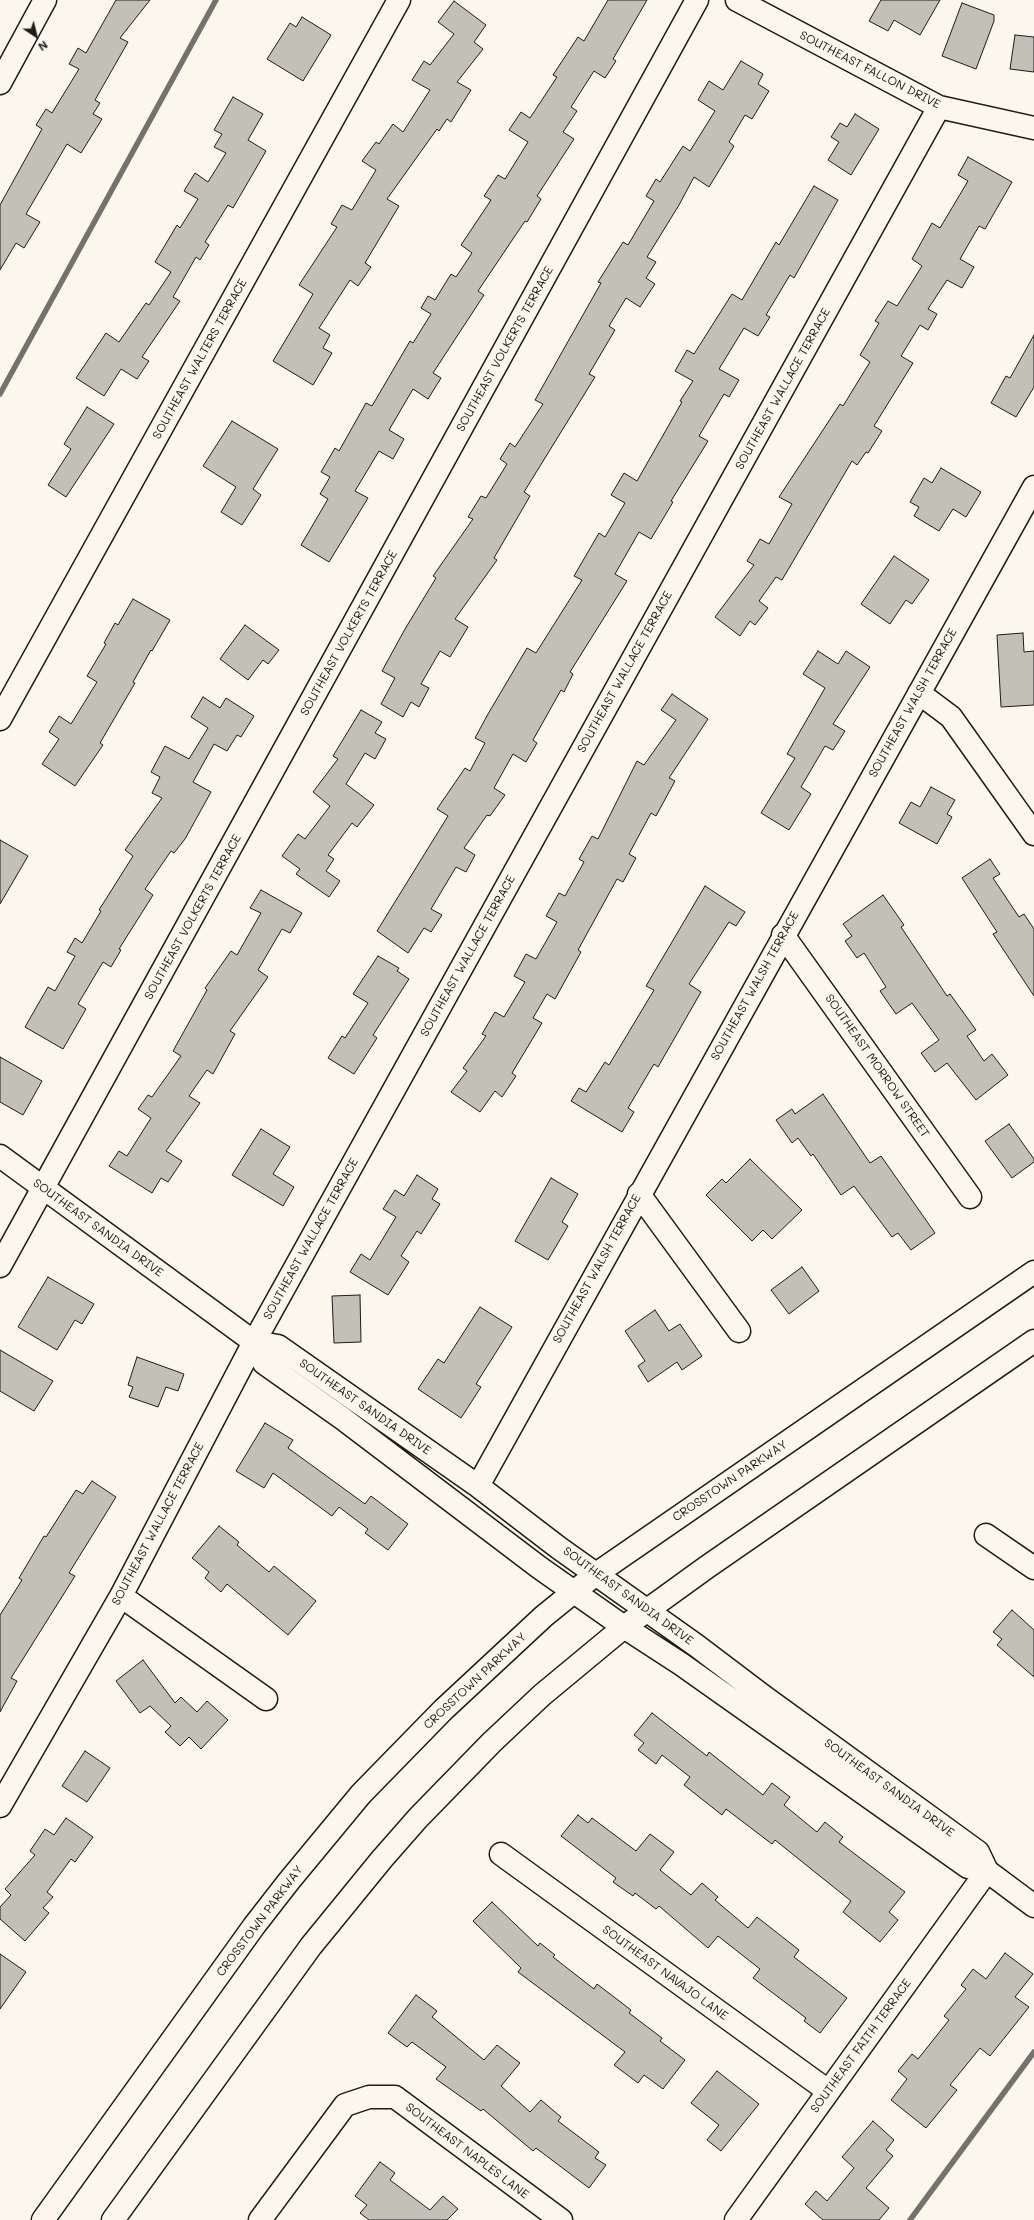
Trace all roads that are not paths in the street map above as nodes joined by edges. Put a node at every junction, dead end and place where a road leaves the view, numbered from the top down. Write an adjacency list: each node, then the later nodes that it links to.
1 (45, 0): 5 (street)
2 (399, 0): 10 (street, SOUTHEAST WALTERS TERRACE)
3 (697, 0): 14 (street, SOUTHEAST VOLKERTS TERRACE)
4 (736, 0): 6 (street, SOUTHEAST FALLON DRIVE)
5 (0, 83)
6 (939, 107): 7 (street, SOUTHEAST FALLON DRIVE); 21 (street, SOUTHEAST WALLACE TERRACE)
7 (1034, 128)
8 (1034, 487): 9 (street, SOUTHEAST WALSH TERRACE)
9 (919, 693): 11 (street); 12 (street, SOUTHEAST WALSH TERRACE)
10 (0, 719)
11 (1034, 834)
12 (783, 935): 15 (street, SOUTHEAST WALSH TERRACE); 16 (street, SOUTHEAST MORROW STREET)
13 (0, 1156): 14 (street, SOUTHEAST SANDIA DRIVE)
14 (44, 1188): 17 (street, SOUTHEAST VOLKERTS TERRACE); 21 (street, SOUTHEAST SANDIA DRIVE)
15 (639, 1194): 19 (street); 22 (street, SOUTHEAST WALSH TERRACE)
16 (970, 1197)
17 (0, 1266)
18 (1034, 1272): 25 (street, CROSSTOWN PARKWAY)
19 (739, 1331)
20 (1034, 1341): 28 (street)
21 (254, 1342): 22 (street, SOUTHEAST SANDIA DRIVE); 26 (street, SOUTHEAST SANDIA DRIVE); 27 (street, SOUTHEAST WALLACE TERRACE)
22 (478, 1486): 25 (street, SOUTHEAST SANDIA DRIVE)
23 (986, 1535): 24 (street)
24 (1034, 1568)
25 (596, 1574): 26 (street, CROSSTOWN PARKWAY); 28 (street, SOUTHEAST SANDIA DRIVE)
26 (574, 1592): 29 (street, SOUTHEAST SANDIA DRIVE); 36 (street, CROSSTOWN PARKWAY)
27 (121, 1596): 30 (street); 31 (street, SOUTHEAST WALLACE TERRACE)
28 (647, 1610): 29 (street); 33 (street, SOUTHEAST SANDIA DRIVE)
29 (624, 1627): 33 (street, SOUTHEAST SANDIA DRIVE); 37 (street)
30 (266, 1699)
31 (0, 1806)
32 (501, 1854): 35 (street, SOUTHEAST NAVAJO LANE)
33 (987, 1871): 34 (street, SOUTHEAST SANDIA DRIVE); 35 (street, SOUTHEAST FAITH TERRACE)
34 (1034, 1906)
35 (828, 2092): 40 (street, SOUTHEAST FAITH TERRACE)
36 (43, 2220)
37 (112, 2220)
38 (260, 2220): 39 (street, SOUTHEAST NAPLES LANE)
39 (561, 2220)
40 (736, 2220)

